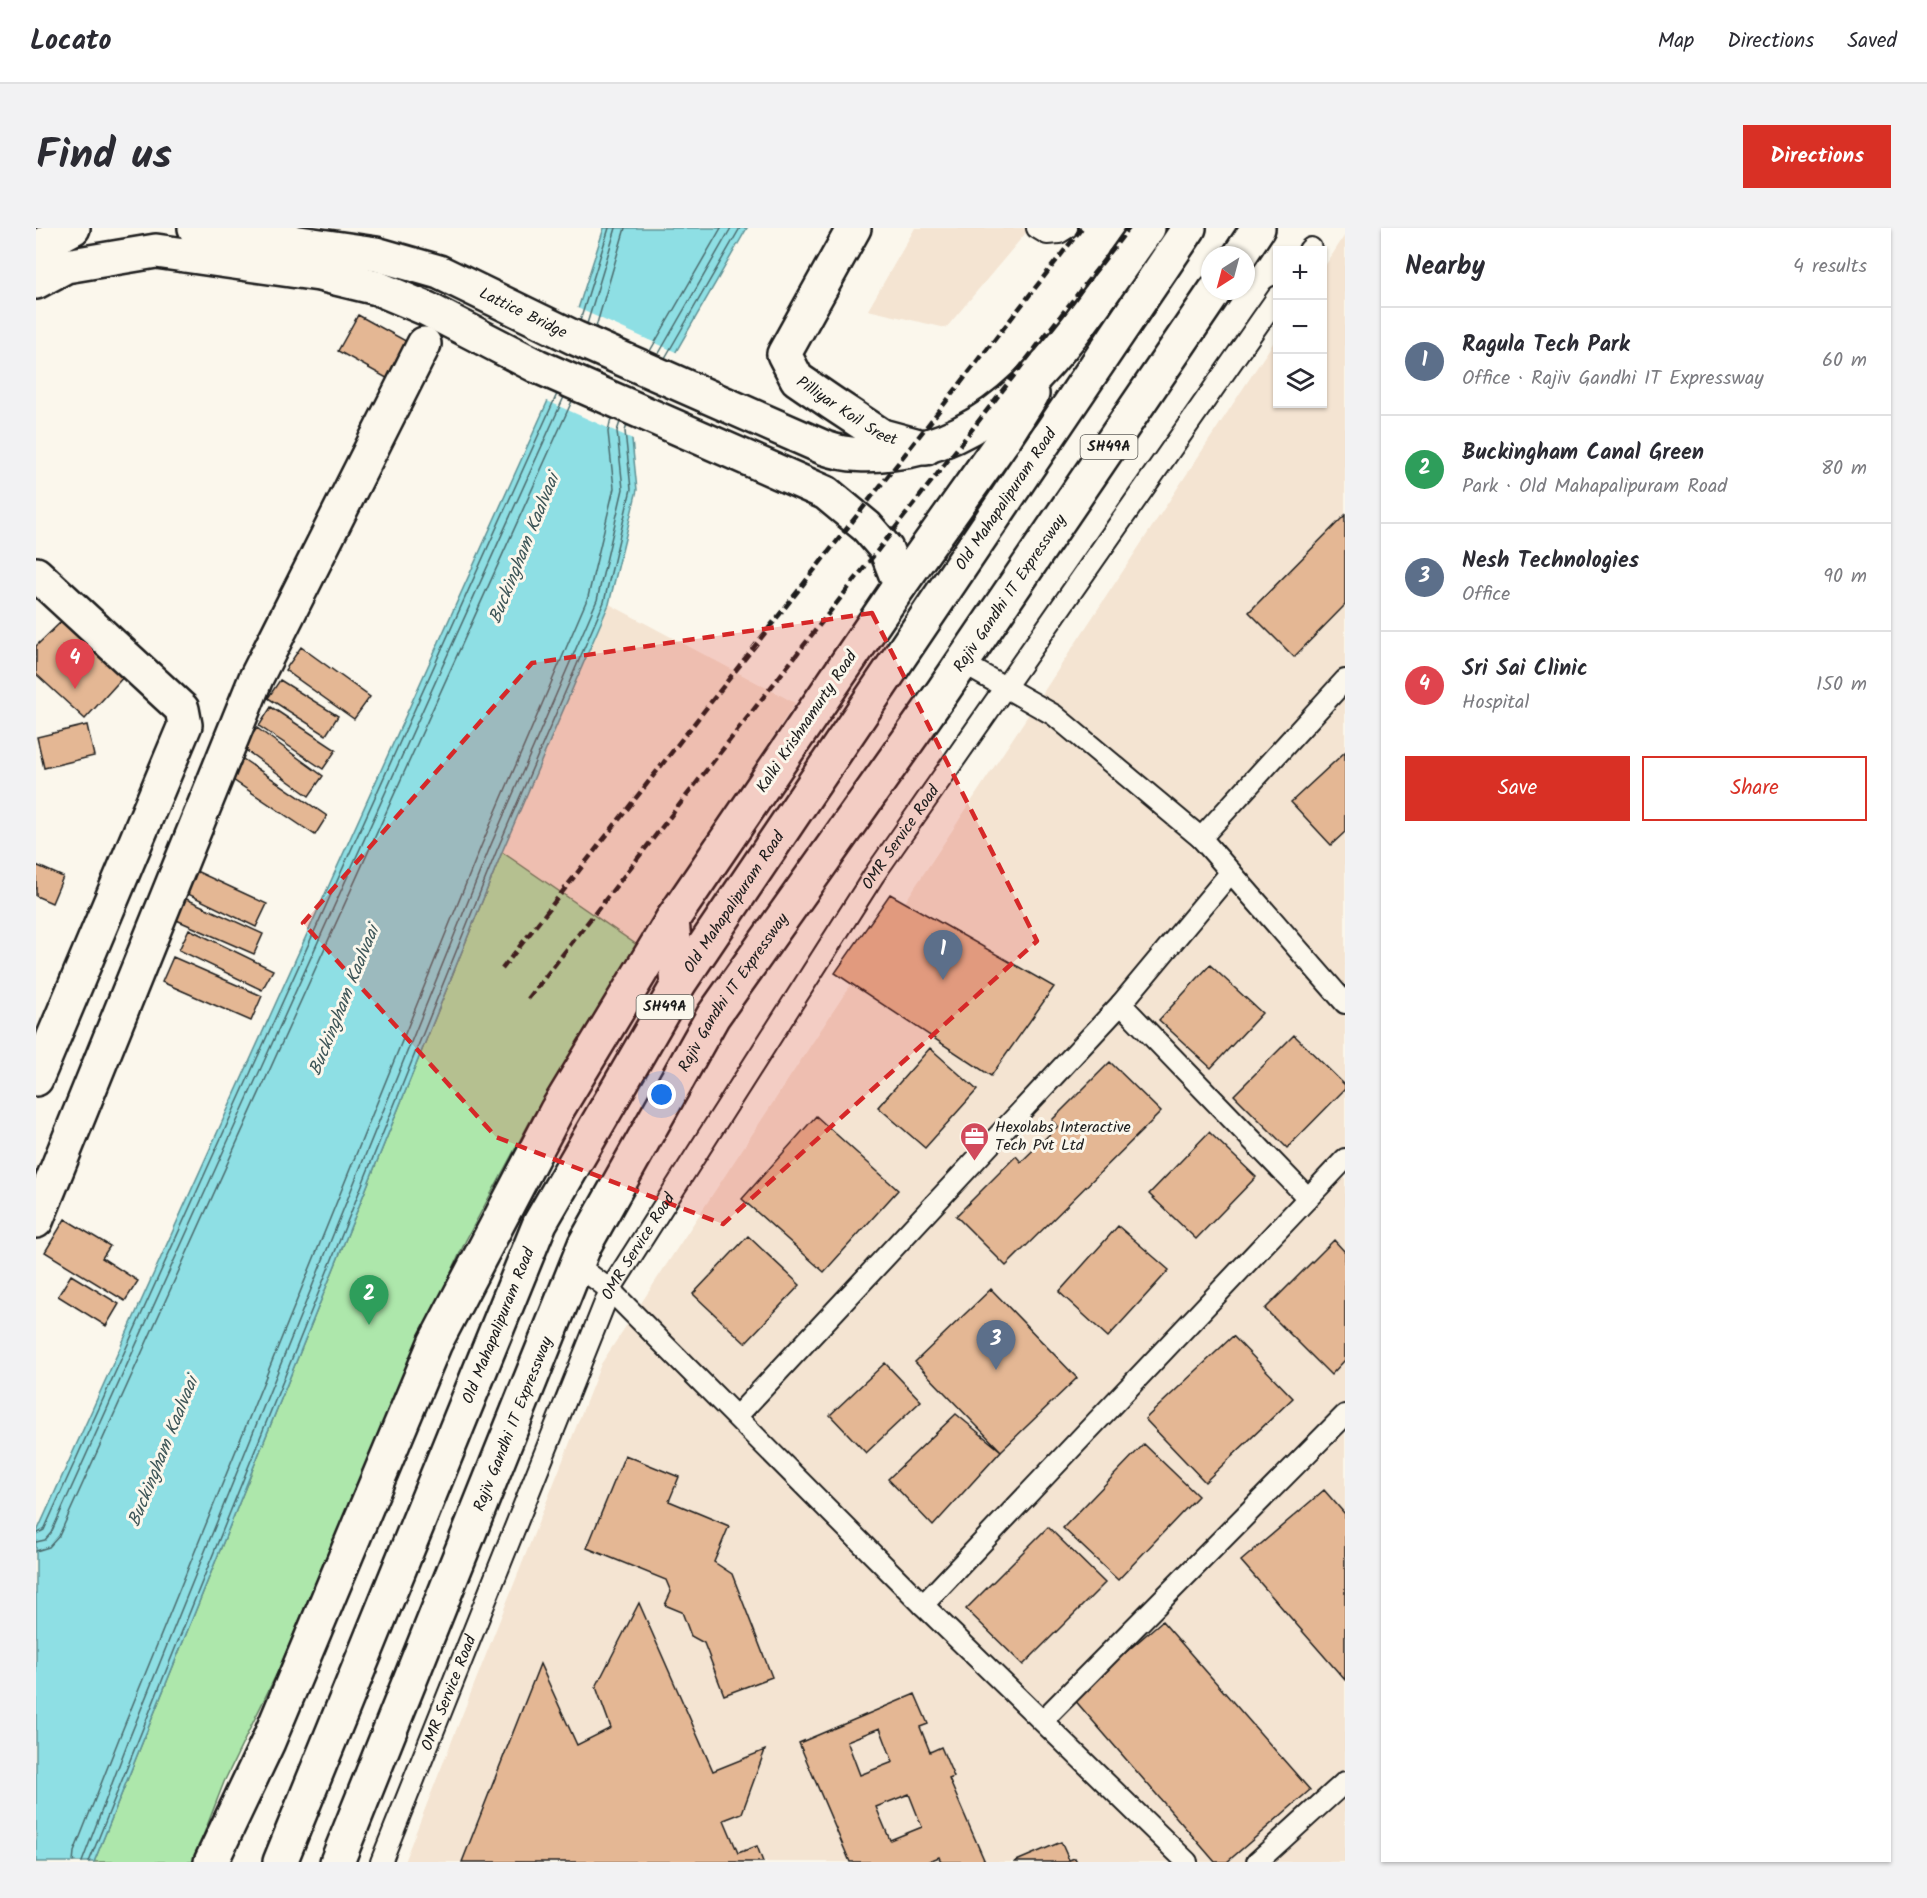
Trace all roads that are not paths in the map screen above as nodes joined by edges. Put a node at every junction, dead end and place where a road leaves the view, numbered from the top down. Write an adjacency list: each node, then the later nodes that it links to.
1 (73, 228): 11 (main road)
2 (82, 228): 12 (main road)
3 (854, 228): 18 (main road, Pilliyar Koil Sreet)
4 (1037, 228): 5 (lane)
5 (1067, 228)
6 (1148, 228): 17 (main road)
7 (1189, 228): 27 (main road, Old Mahapalipuram Road / SH49A)
8 (1258, 228): 10 (main road)
9 (202, 238): 12 (main road); 18 (main road, Lattice Bridge); 20 (main road)
10 (1245, 246)
11 (36, 248)
12 (66, 266): 13 (main road)
13 (36, 282)
14 (1209, 300): 21 (main road, Rajiv Gandhi IT Expressway / SH49A)
15 (1275, 300): 23 (lane, OMR Service Road)
16 (424, 344): 33 (main road)
17 (1055, 356): 18 (main road); 20 (main road, Kalki Krishnamurty Road)
18 (926, 448)
19 (36, 574): 30 (main road)
20 (900, 585): 26 (main road, Kalki Krishnamurty Road)
21 (962, 663): 23 (lane); 34 (main road, Rajiv Gandhi IT Expressway / SH49A)
22 (1345, 680): 24 (lane)
23 (1004, 688): 24 (lane); 35 (lane, OMR Service Road)
24 (1201, 838): 25 (lane)
25 (1232, 872): 28 (lane); 29 (lane)
26 (672, 920): 27 (main road); 41 (main road, Kalki Krishnamurty Road)
27 (678, 985): 42 (main road, Old Mahapalipuram Road / SH49A)
28 (1345, 1003)
29 (1120, 1004): 32 (lane); 36 (lane)
30 (36, 1079)
31 (1345, 1159): 32 (lane)
32 (1308, 1198): 38 (lane)
33 (36, 1221)
34 (577, 1265): 35 (lane); 43 (main road, Rajiv Gandhi IT Expressway / SH49A)
35 (610, 1290): 36 (lane); 44 (lane, OMR Service Road)
36 (737, 1416): 38 (lane)
37 (1345, 1416): 39 (lane)
38 (923, 1605): 39 (lane)
39 (1043, 1719): 45 (lane)
40 (1345, 1782): 46 (lane)
41 (211, 1862)
42 (280, 1862)
43 (337, 1862)
44 (381, 1862)
45 (1187, 1862)
46 (1257, 1862)

